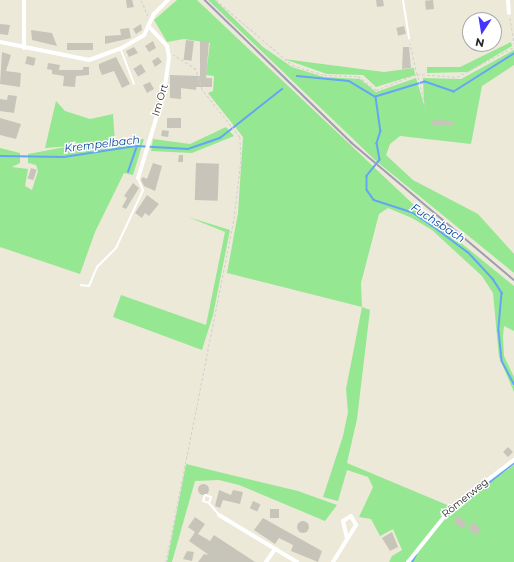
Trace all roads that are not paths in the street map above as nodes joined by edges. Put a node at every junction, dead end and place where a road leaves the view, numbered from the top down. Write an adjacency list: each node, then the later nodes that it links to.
1 (24, 0): 9 (street)
2 (168, 0): 6 (street)
3 (403, 0): 7 (lane)
4 (508, 0): 5 (street)
5 (509, 13)
6 (150, 28): 10 (street); 12 (street, Im Ort)
7 (409, 39)
8 (0, 42): 9 (street)
9 (24, 48): 10 (street)
10 (120, 49): 11 (lane)
11 (134, 84)
12 (138, 178): 13 (lane)
13 (80, 285)
14 (514, 460): 22 (street, Römerweg)
15 (209, 503): 15 (lane); 16 (lane)
16 (219, 515): 18 (street)
17 (347, 539): 17 (street); 21 (street)
18 (275, 548): 19 (street); 20 (street)
19 (266, 562)
20 (297, 562)
21 (333, 562)
22 (408, 562)

